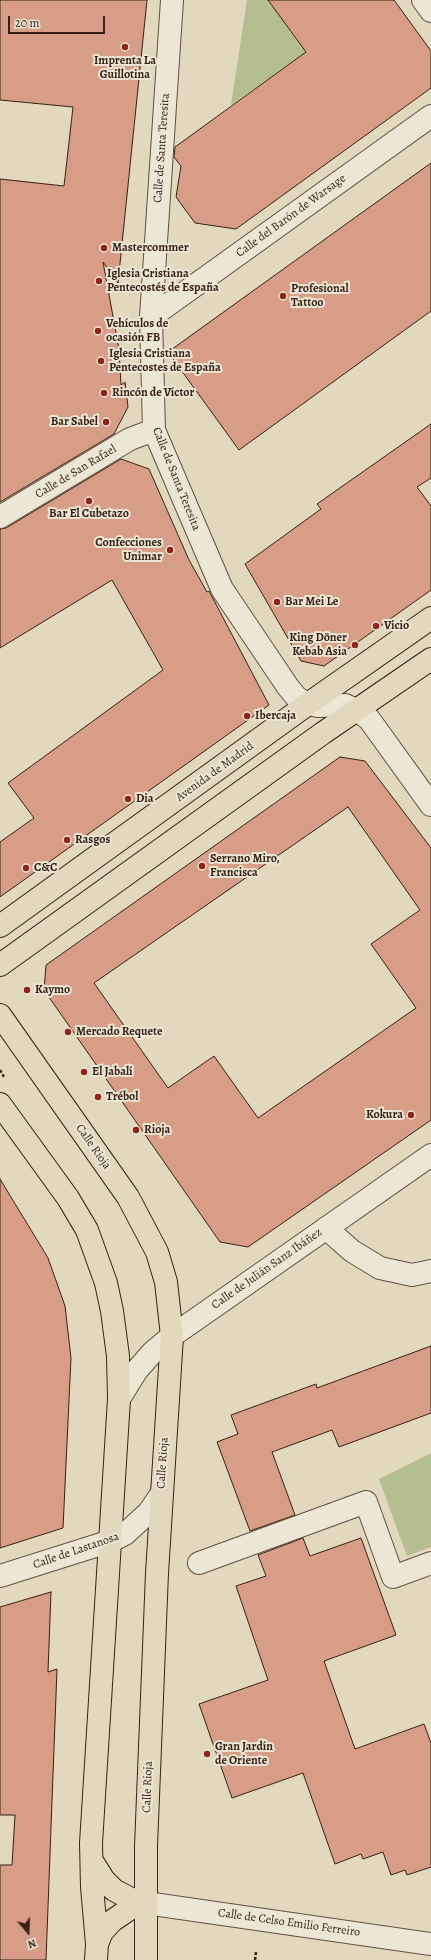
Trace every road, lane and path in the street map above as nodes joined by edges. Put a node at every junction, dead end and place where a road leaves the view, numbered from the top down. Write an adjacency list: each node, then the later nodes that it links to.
1 (172, 0): 5 (street, Calle de Santa Teresita)
2 (423, 0): 3 (street)
3 (431, 11)
4 (431, 116): 5 (street, Calle del Barón de Warsage)
5 (151, 317): 6 (street, Calle de Santa Teresita)
6 (154, 430): 7 (street, Calle de San Rafael); 10 (street, Calle de Santa Teresita)
7 (0, 517)
8 (431, 618): 10 (main road, Avenida de Madrid)
9 (431, 659): 11 (main road)
10 (308, 704): 11 (street); 13 (main road, Avenida de Madrid)
11 (358, 711): 12 (street); 14 (main road)
12 (431, 805)
13 (0, 926)
14 (0, 965)
15 (0, 1015): 20 (main road, Calle Rioja)
16 (0, 1104): 21 (main road)
17 (431, 1155): 18 (street, Calle de Julián Sanz Ibáñez)
18 (326, 1228): 19 (street); 20 (street, Calle de Julián Sanz Ibáñez)
19 (431, 1271)
20 (172, 1336): 21 (street, Calle de Julián Sanz Ibáñez); 22 (main road, Calle Rioja)
21 (119, 1399): 23 (main road)
22 (160, 1496): 23 (street, Calle de Lastanosa); 28 (main road, Calle Rioja)
23 (111, 1541): 26 (street, Calle de Lastanosa); 27 (main road)
24 (199, 1563): 25 (street)
25 (431, 1564)
26 (0, 1576)
27 (92, 1861): 28 (main road); 30 (main road)
28 (146, 1903): 29 (street, Calle de Celso Emilio Ferreiro); 30 (main road); 32 (main road, Calle Rioja)
29 (431, 1944)
30 (96, 1952)
31 (256, 1952): 33 (path)
32 (146, 1960)
33 (255, 1960)

